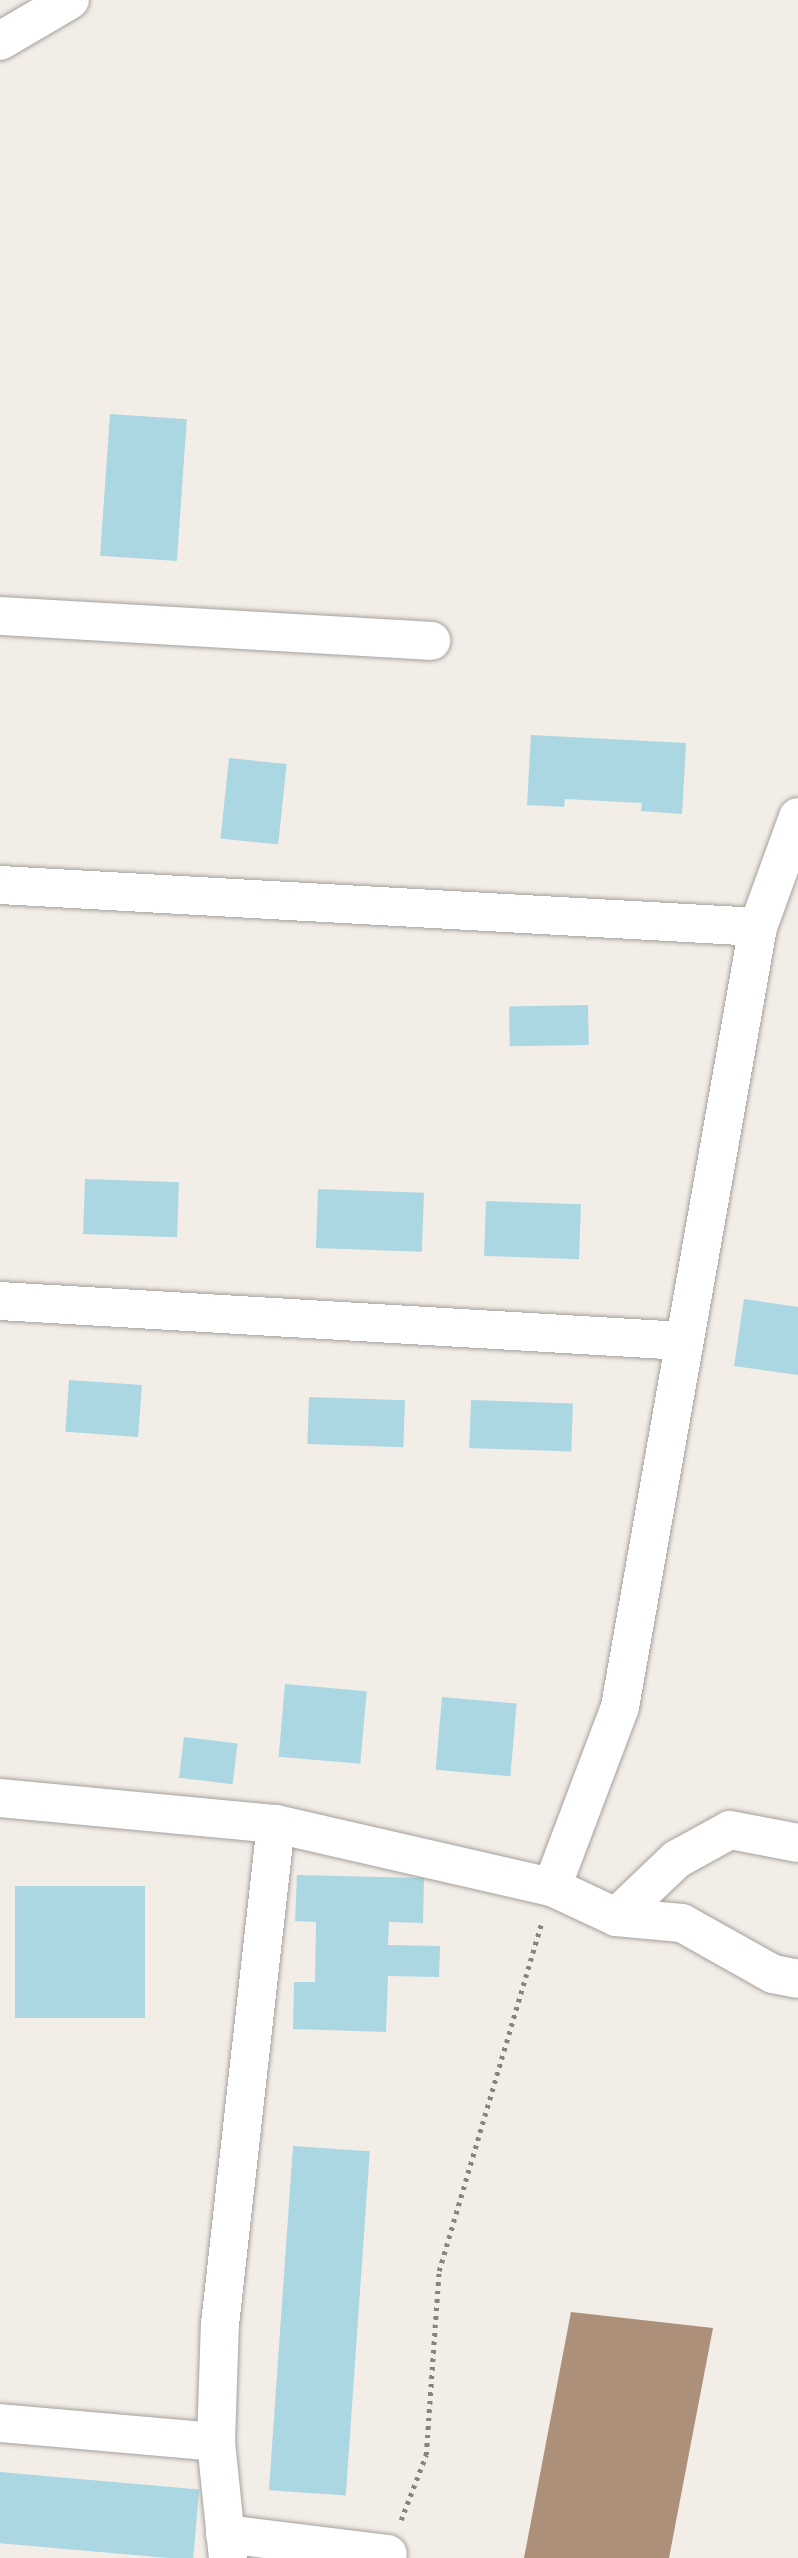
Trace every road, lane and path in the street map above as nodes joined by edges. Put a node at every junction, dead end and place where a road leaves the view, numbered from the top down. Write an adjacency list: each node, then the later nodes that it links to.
1 (70, 0): 2 (street)
2 (0, 41)
3 (0, 616): 4 (street)
4 (431, 642)
5 (798, 817): 7 (street)
6 (0, 885): 7 (street)
7 (758, 927): 9 (street)
8 (0, 1301): 9 (street)
9 (684, 1342): 13 (street)
10 (0, 1798): 11 (street)
11 (276, 1824): 13 (street); 17 (street)
12 (798, 1843): 14 (street)
13 (552, 1887): 14 (street); 19 (path)
14 (616, 1917): 15 (street)
15 (798, 1979)
16 (0, 2423): 17 (street)
17 (216, 2442): 18 (street)
18 (227, 2546): 19 (street)
19 (387, 2554)

